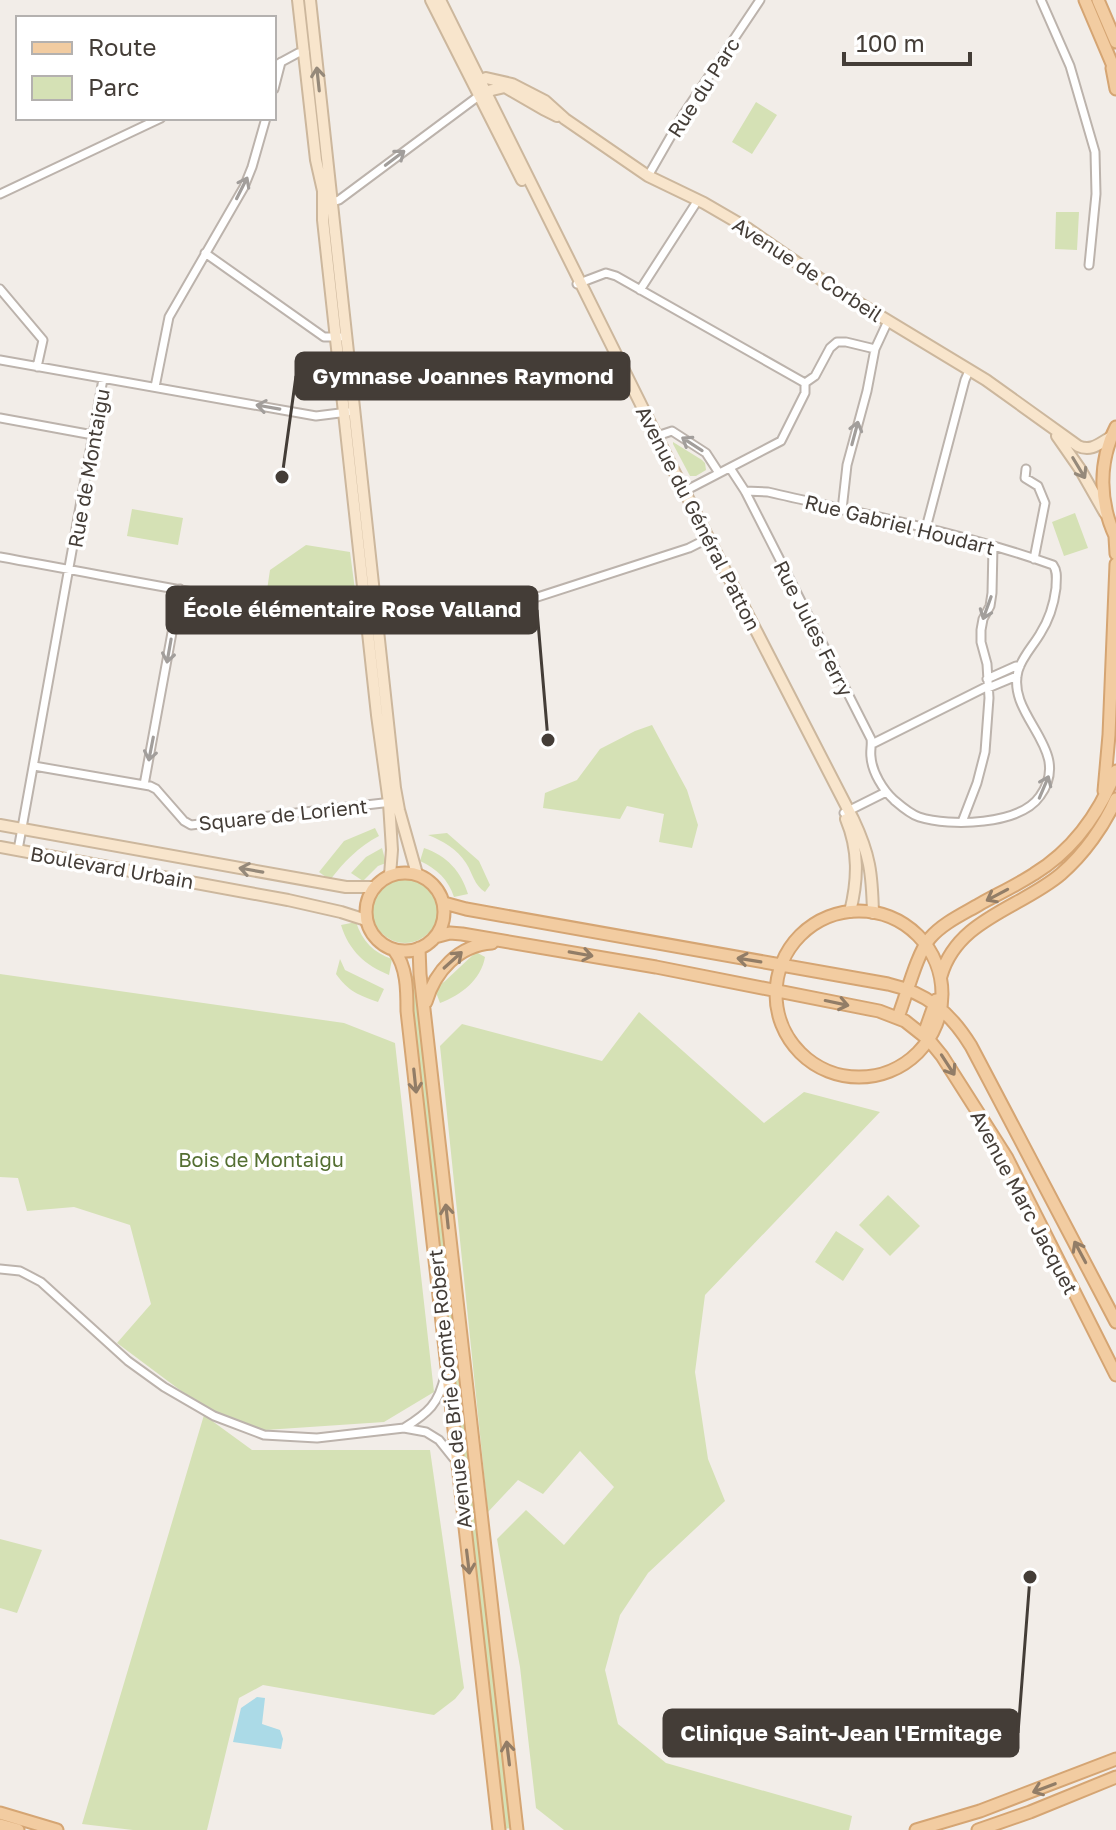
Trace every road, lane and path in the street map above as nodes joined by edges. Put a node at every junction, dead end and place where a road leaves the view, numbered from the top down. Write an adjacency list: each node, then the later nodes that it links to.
1 (298, 0): 10 (main road)
2 (310, 0): 10 (main road)
3 (431, 0): 16 (main road, Avenue du Général Patton)
4 (440, 0): 14 (main road, Avenue du Général Patton)
5 (760, 0): 20 (street, Rue du Parc)
6 (1041, 0): 25 (street)
7 (1085, 0): 11 (main road)
8 (1098, 0): 9 (main road)
9 (1116, 42)
10 (310, 52): 12 (street); 23 (main road)
11 (1111, 59): 13 (main road); 15 (main road)
12 (278, 64)
13 (1116, 73)
14 (481, 81): 16 (main road, Avenue du Général Patton); 17 (main road, Avenue de Corbeil)
15 (1116, 89)
16 (483, 94): 17 (main road, Avenue de Corbeil); 23 (street, one-way to 16); 26 (main road, Avenue du Général Patton)
17 (565, 119): 20 (main road, Avenue de Corbeil)
18 (157, 120): 21 (street)
19 (265, 120): 24 (street, one-way to 19)
20 (648, 176): 22 (main road, Avenue de Corbeil)
21 (0, 194)
22 (698, 200): 28 (street); 29 (main road, Avenue de Corbeil)
23 (326, 203): 30 (main road)
24 (205, 253): 30 (street); 37 (street)
25 (1089, 265)
26 (578, 284): 28 (street); 43 (main road, Avenue du Général Patton); 48 (main road, Avenue du Général Patton)
27 (0, 289): 33 (street)
28 (640, 290): 36 (street)
29 (888, 321): 31 (street); 34 (main road, Avenue de Corbeil)
30 (341, 337): 38 (main road)
31 (875, 349): 36 (street); 49 (street, one-way to 31)
32 (0, 360): 33 (street)
33 (37, 367): 35 (street)
34 (969, 371): 40 (main road, Avenue de Corbeil); 51 (street)
35 (103, 379): 37 (street, Rue de Montaigu); 42 (street, Rue de Montaigu)
36 (805, 383): 44 (street)
37 (155, 387): 38 (street, Rue de Montaigu, one-way to 37)
38 (349, 412): 61 (main road)
39 (0, 418): 42 (street)
40 (1049, 425): 41 (main road, Avenue de Corbeil); 50 (main road, Avenue de Corbeil, one-way to 50)
41 (1113, 432): 50 (main road)
42 (93, 435): 59 (street, Rue de Montaigu)
43 (657, 436): 46 (street, one-way to 43); 48 (main road, Avenue du Général Patton)
44 (730, 468): 46 (street); 47 (street, Rue Jules Ferry)
45 (1026, 469): 57 (street)
46 (719, 473): 48 (street)
47 (745, 491): 49 (street, Rue Gabriel Houdart); 65 (street, Rue Jules Ferry)
48 (683, 492): 53 (main road, Avenue du Général Patton)
49 (842, 510): 51 (street, Rue Gabriel Houdart)
50 (1105, 513): 52 (main road)
51 (926, 528): 54 (street, Rue Gabriel Houdart)
52 (1116, 538): 55 (main road)
53 (707, 539): 61 (street); 73 (main road, Avenue du Général Patton)
54 (993, 546): 57 (street, Rue Gabriel Houdart); 64 (street, one-way to 64)
55 (1116, 554)
56 (0, 557): 59 (street)
57 (1034, 559): 62 (street, Rue Gabriel Houdart)
58 (1116, 564): 71 (main road)
59 (69, 569): 60 (street); 66 (street, Rue de Montaigu)
60 (180, 589): 61 (street); 68 (street, one-way to 68)
61 (373, 623): 72 (main road); 72 (main road)
62 (1020, 666): 63 (street); 64 (street)
63 (1017, 676): 64 (street); 75 (street, one-way to 63)
64 (988, 684): 65 (street); 75 (street)
65 (872, 744): 69 (street, Rue Jules Ferry)
66 (34, 766): 68 (street); 77 (street, Rue de Montaigu)
67 (1116, 771): 71 (main road)
68 (144, 785): 72 (street, Square de Lorient)
69 (886, 792): 73 (street); 75 (street)
70 (1116, 799): 74 (main road)
71 (1103, 800): 91 (main road, one-way to 91)
72 (393, 802): 80 (main road); 81 (main road)
73 (846, 812): 84 (main road, Avenue du Général Patton); 85 (main road, Avenue du Général Patton)
74 (1113, 815): 92 (main road)
75 (962, 822)
76 (0, 825): 77 (main road)
77 (22, 829): 79 (street, Rue de Montaigu); 82 (main road, one-way to 77)
78 (0, 847): 79 (main road, Boulevard Urbain)
79 (18, 850): 86 (main road, Boulevard Urbain)
80 (417, 874): 81 (main road); 83 (main road)
81 (390, 875): 82 (main road)
82 (373, 887): 86 (main road)
83 (444, 903): 87 (main road); 91 (main road, Avenue Marc Jacquet, one-way to 83)
84 (850, 912): 85 (main road); 85 (main road)
85 (873, 913)
86 (366, 920): 90 (main road)
87 (435, 937): 88 (main road, Avenue Marc Jacquet); 89 (main road)
88 (504, 941): 93 (main road, one-way to 88); 94 (main road, Avenue Marc Jacquet, one-way to 94)
89 (419, 948): 90 (main road); 93 (main road, Avenue de Brie Comte Robert)
90 (394, 950): 98 (main road, Avenue de Brie Comte Robert, one-way to 98)
91 (908, 989): 92 (main road, Avenue Marc Jacquet); 94 (main road)
92 (935, 1004): 95 (main road); 97 (main road, Avenue Marc Jacquet, one-way to 92)
93 (425, 1008): 109 (main road, Avenue de Brie Comte Robert, one-way to 93)
94 (898, 1017): 95 (main road, Avenue Marc Jacquet)
95 (924, 1034): 99 (main road, Avenue Marc Jacquet, one-way to 99)
96 (0, 1269): 100 (street)
97 (1116, 1322)
98 (446, 1369): 100 (street); 101 (main road, Avenue de Brie Comte Robert)
99 (1116, 1375)
100 (404, 1428): 101 (street)
101 (457, 1462): 108 (main road, Avenue de Brie Comte Robert, one-way to 108)
102 (1116, 1759): 110 (main road, one-way to 110)
103 (1116, 1777): 111 (main road)
104 (0, 1813): 107 (main road)
105 (0, 1825): 106 (main road)
106 (18, 1830)
107 (57, 1830)
108 (499, 1830)
109 (517, 1830)
110 (916, 1830)
111 (978, 1830)

